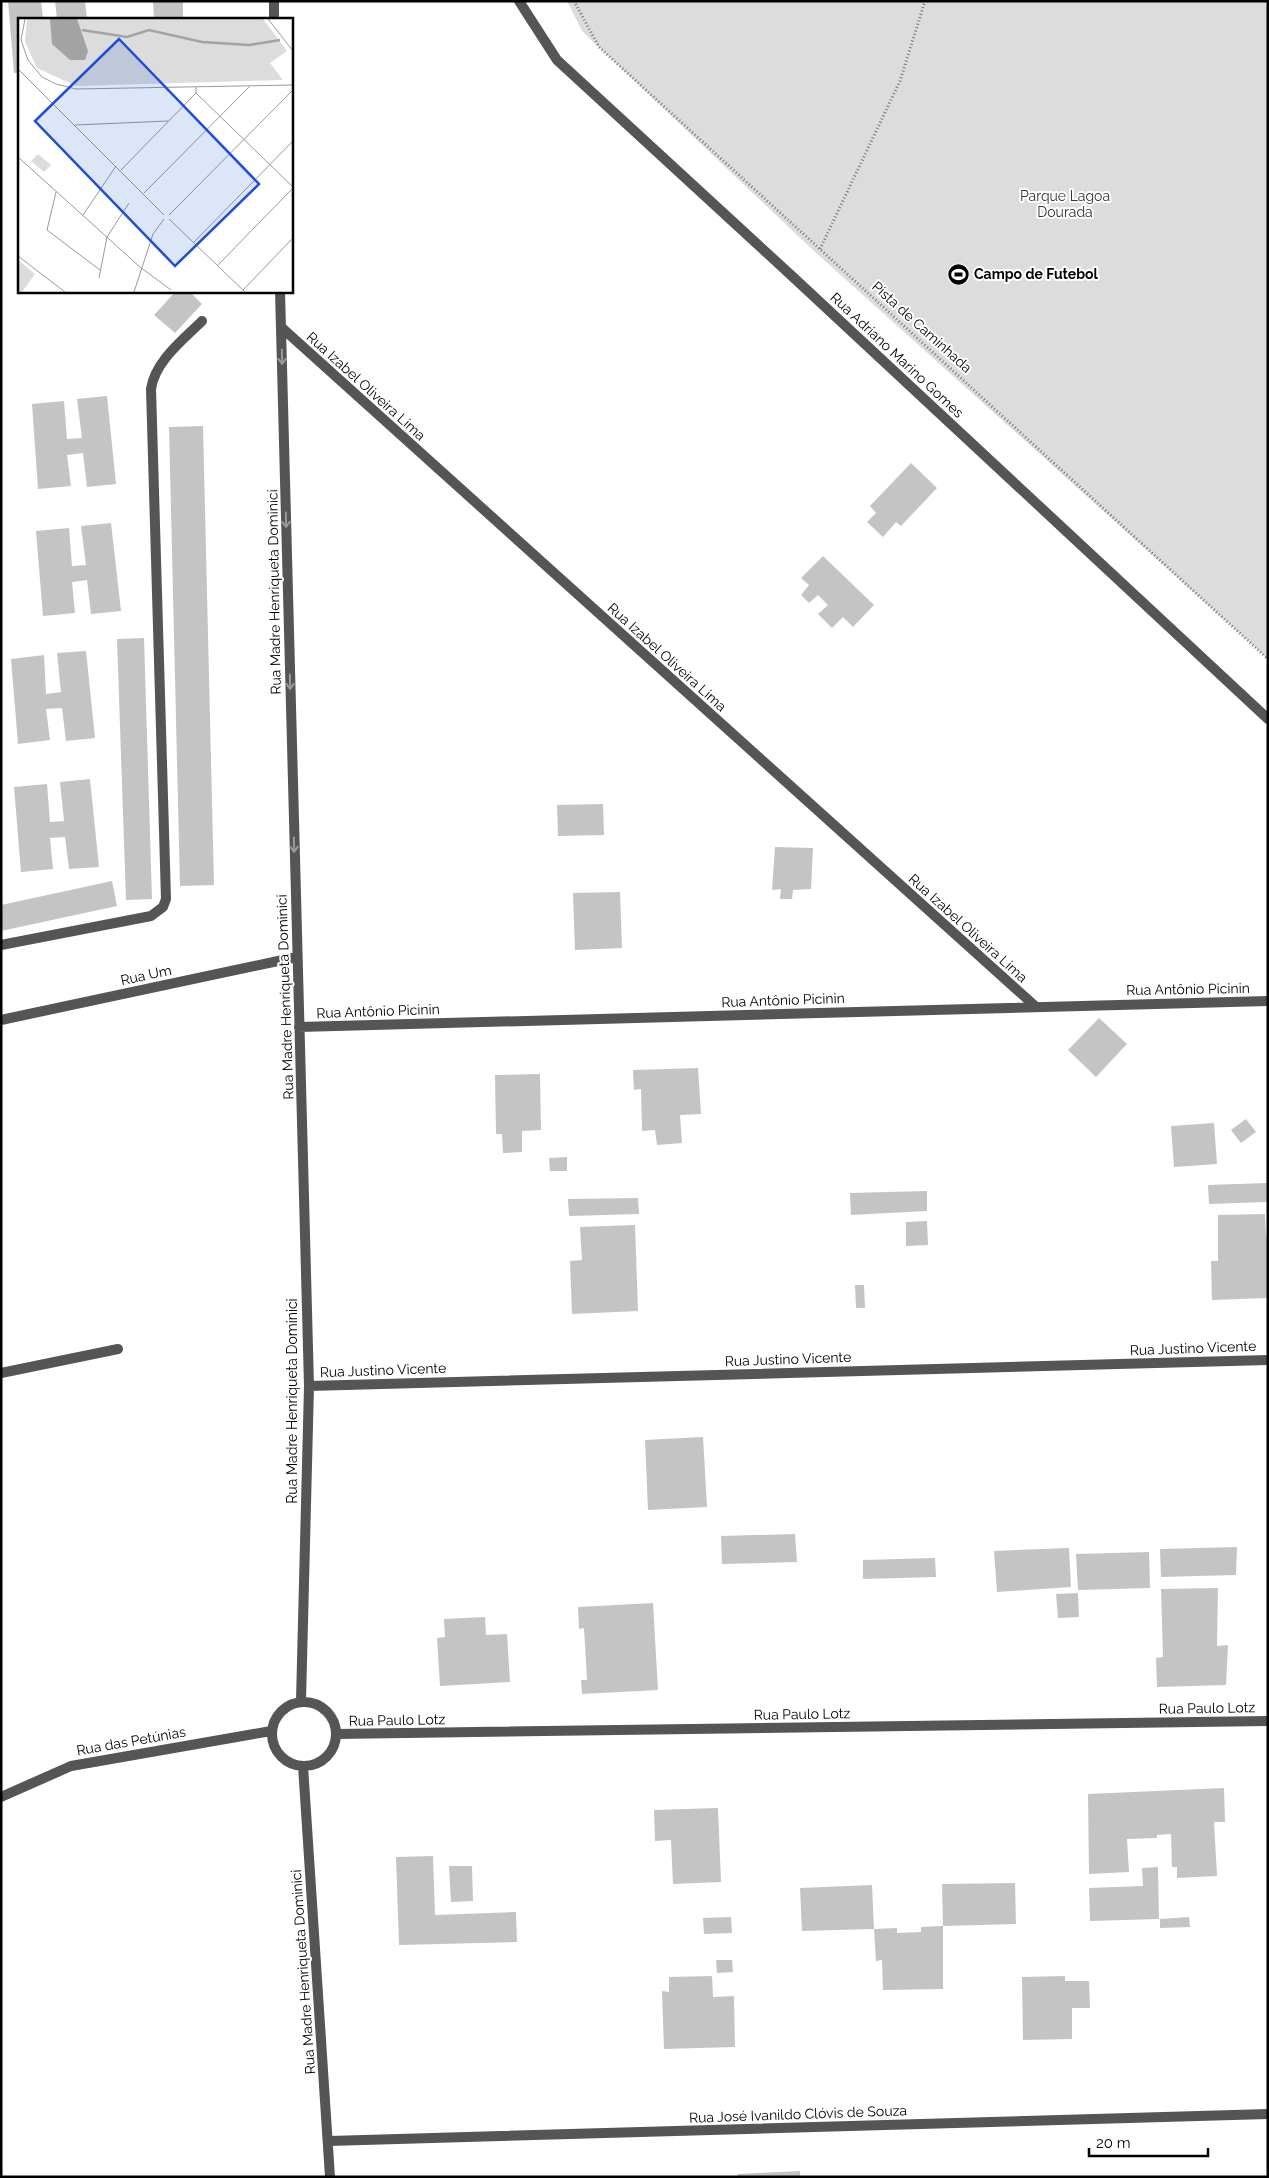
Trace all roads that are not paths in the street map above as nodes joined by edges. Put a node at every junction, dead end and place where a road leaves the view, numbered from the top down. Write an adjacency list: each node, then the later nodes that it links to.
1 (274, 1): 3 (street)
2 (519, 1): 7 (street, Rua Adriano Marino Gomes)
3 (274, 18)
4 (280, 292): 6 (street, Rua Madre Henriqueta Dominici)
5 (202, 321): 8 (street)
6 (281, 327): 9 (street, Rua Madre Henriqueta Dominici, one-way to 9); 11 (street, Rua Izabel Oliveira Lima)
7 (1268, 719)
8 (1, 946)
9 (297, 957): 12 (street, Rua Um); 13 (street, Rua Madre Henriqueta Dominici)
10 (1268, 1001): 11 (street, Rua Antônio Picinin)
11 (1035, 1006): 13 (street, Rua Antônio Picinin)
12 (1, 1020)
13 (299, 1027): 17 (street, Rua Madre Henriqueta Dominici)
14 (118, 1349): 16 (street)
15 (1268, 1360): 17 (street, Rua Justino Vicente)
16 (1, 1373)
17 (309, 1386): 18 (street, Rua Madre Henriqueta Dominici)
18 (301, 1701): 20 (street); 21 (street)
19 (1268, 1721): 21 (street, Rua Paulo Lotz)
20 (271, 1731): 22 (street); 23 (street, Rua das Petúnias)
21 (336, 1734): 22 (street)
22 (303, 1766): 25 (street, Rua Madre Henriqueta Dominici)
23 (1, 1797)
24 (1268, 2114): 25 (street, Rua José Ivanildo Clóvis de Souza)
25 (329, 2141): 26 (street, Rua Madre Henriqueta Dominici)
26 (330, 2177)

